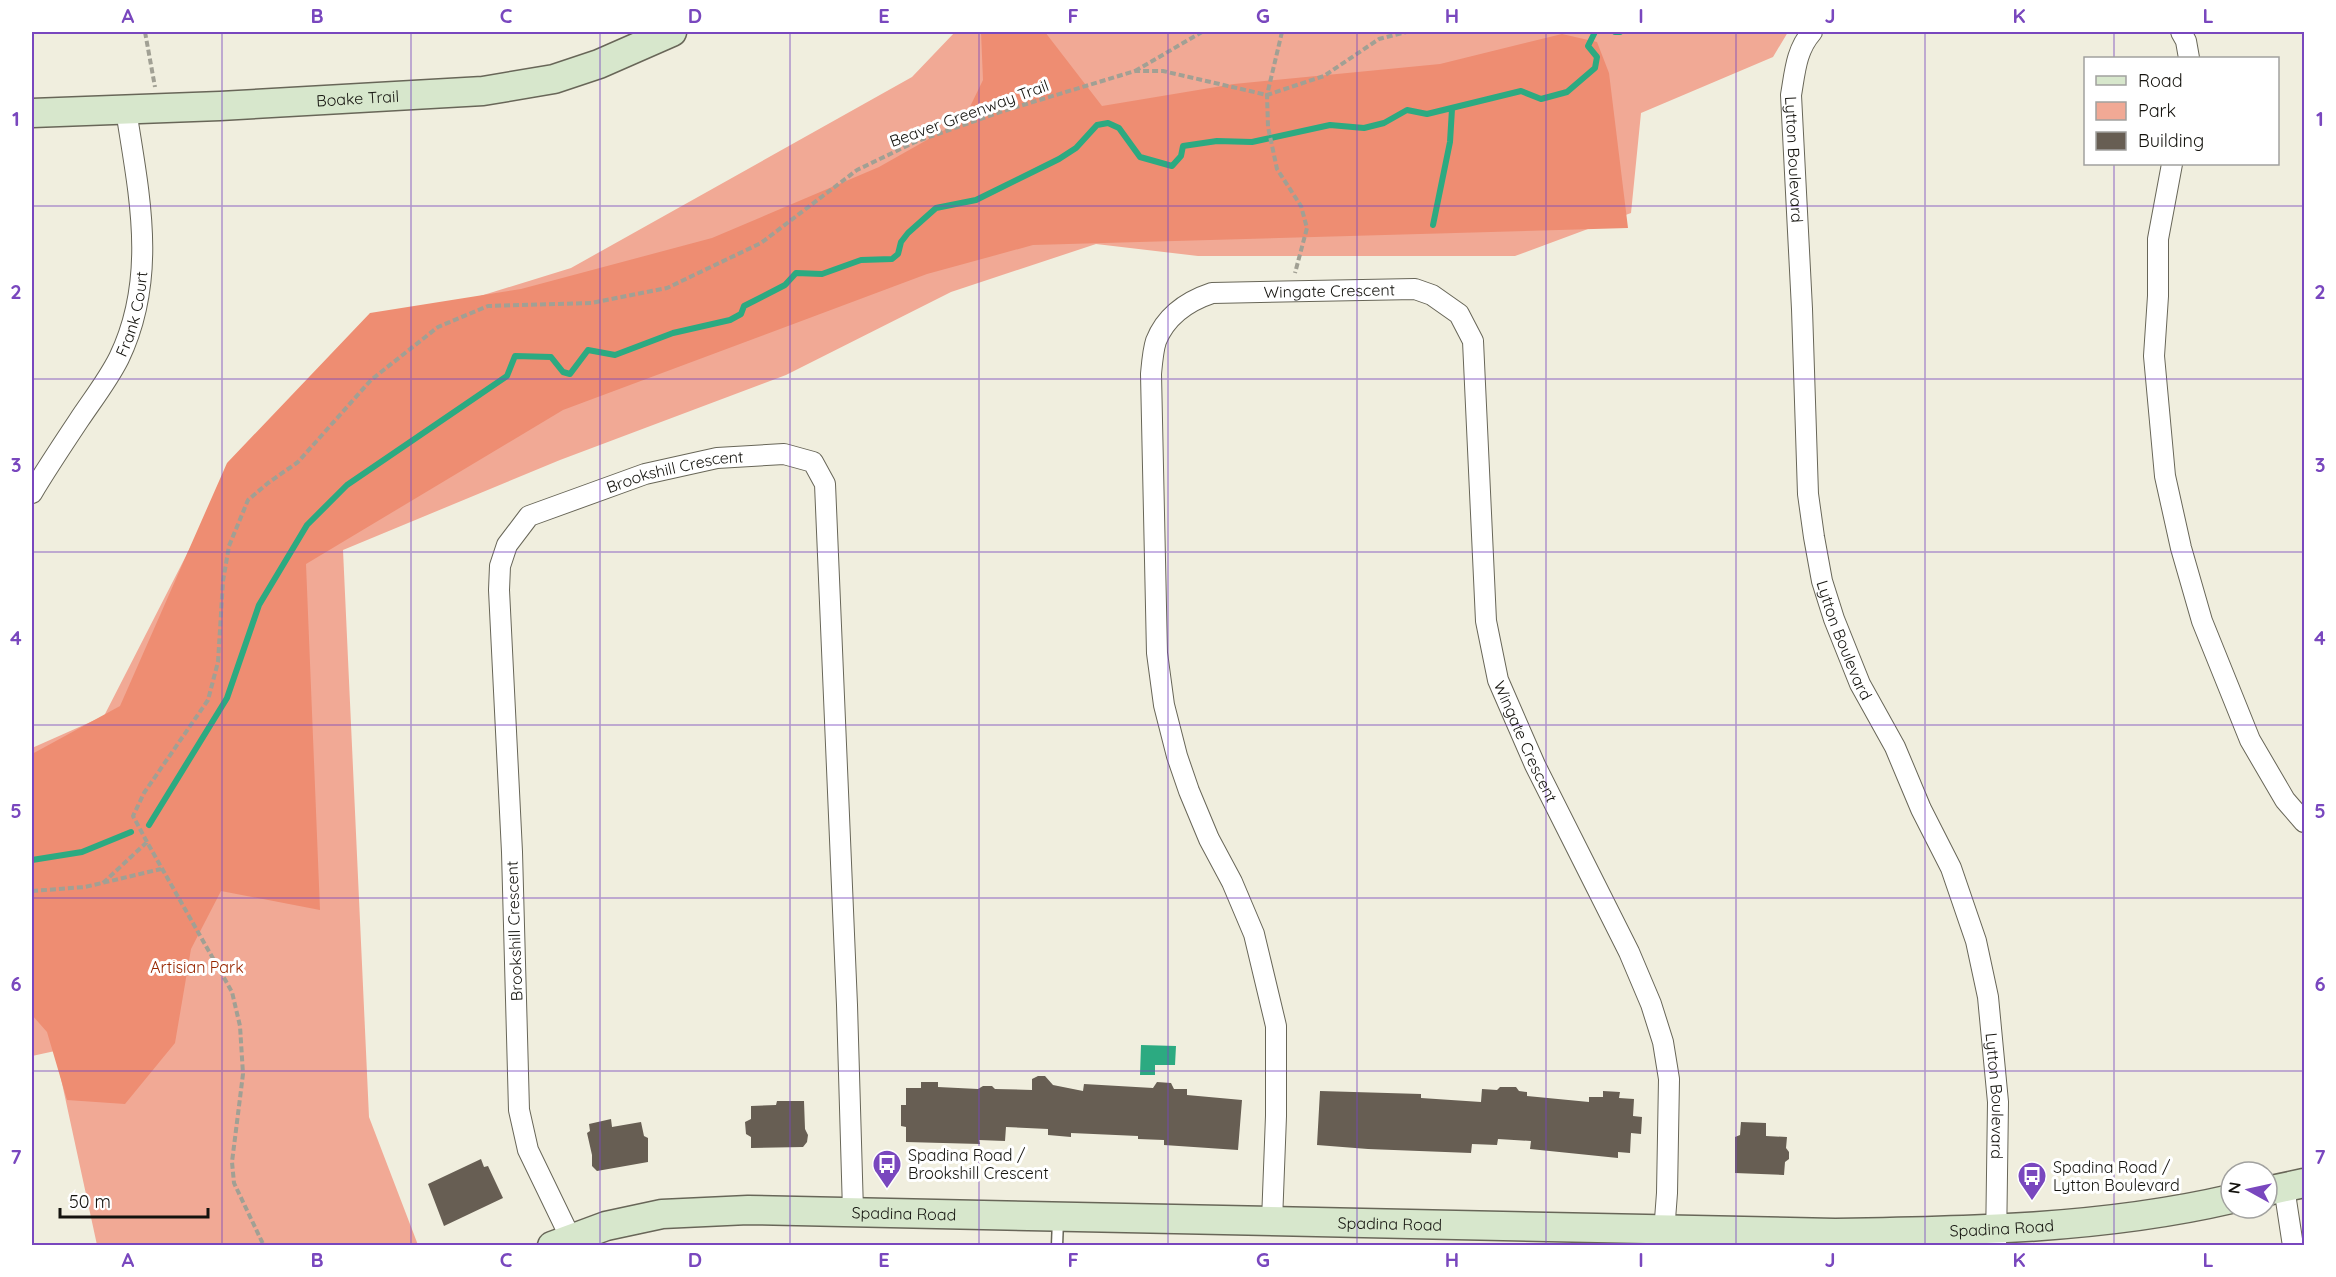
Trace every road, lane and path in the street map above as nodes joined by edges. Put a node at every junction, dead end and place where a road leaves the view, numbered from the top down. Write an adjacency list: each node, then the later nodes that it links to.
1 (145, 32): 11 (path)
2 (672, 32): 11 (street, Boake Trail)
3 (1202, 32): 9 (path)
4 (1282, 32): 10 (path)
5 (1406, 32): 10 (path)
6 (1812, 32): 27 (street, Lytton Boulevard)
7 (2181, 32): 8 (street)
8 (2189, 57)
9 (1135, 71): 10 (path, Beaver Greenway Trail); 18 (path, Beaver Greenway Trail)
10 (1267, 95): 15 (path)
11 (158, 109): 12 (street, Boake Trail)
12 (126, 110): 13 (street, Boake Trail); 16 (street, Frank Court)
13 (32, 113)
14 (2172, 165): 17 (street)
15 (1291, 291): 26 (street, Wingate Crescent); 28 (street, Wingate Crescent)
16 (32, 493)
17 (2304, 822)
18 (147, 842): 19 (path, Beaver Greenway Trail); 20 (path)
19 (161, 869): 20 (path); 30 (path, Beaver Greenway Trail)
20 (103, 883): 21 (path)
21 (32, 891)
22 (2285, 1187): 32 (street)
23 (2219, 1202): 27 (street, Spadina Road)
24 (853, 1211): 25 (street, Spadina Road); 29 (street, Spadina Road); 29 (street, Brookshill Crescent)
25 (1058, 1216): 26 (street, Spadina Road); 31 (lane)
26 (1272, 1221): 28 (street, Spadina Road)
27 (1996, 1237): 28 (street, Spadina Road)
28 (1663, 1238)
29 (566, 1243)
30 (264, 1245)
31 (1057, 1245)
32 (2293, 1245)

